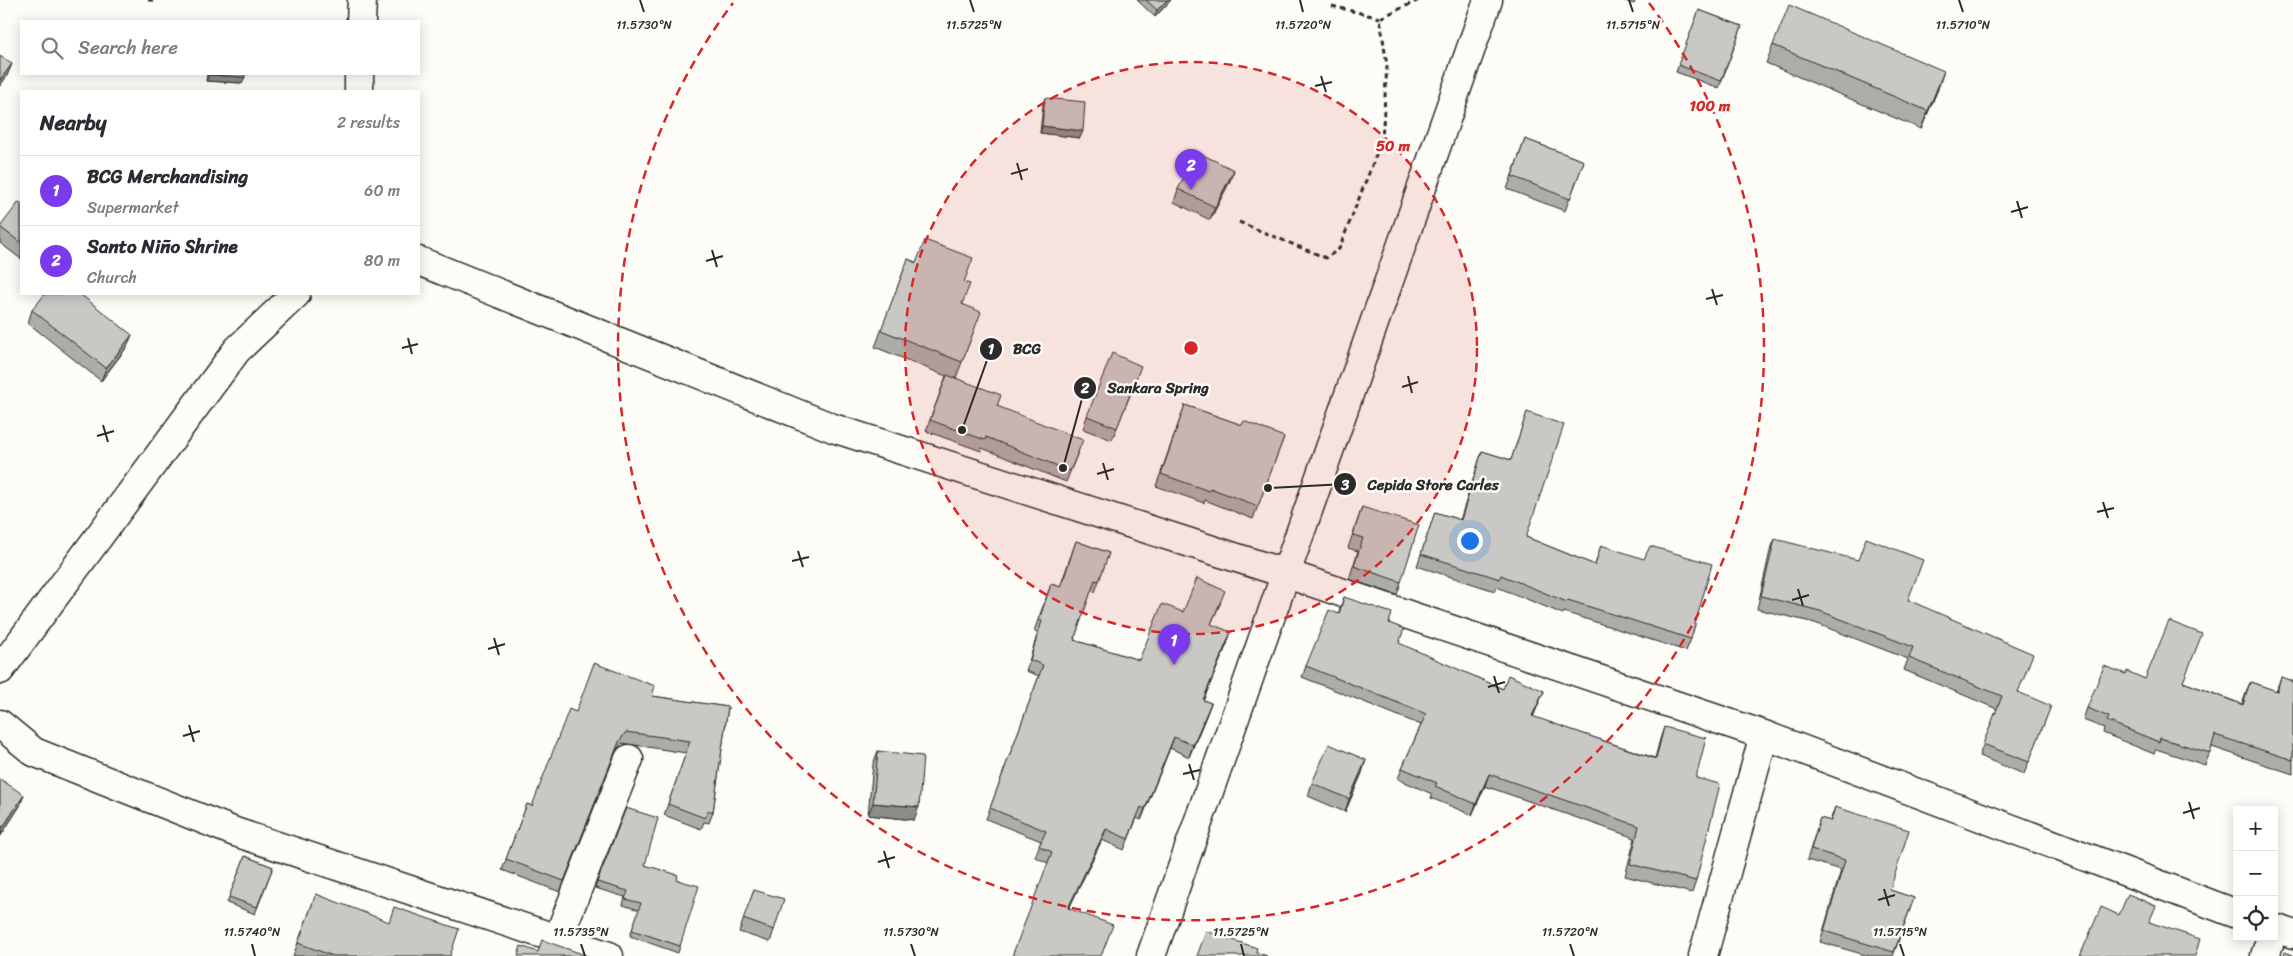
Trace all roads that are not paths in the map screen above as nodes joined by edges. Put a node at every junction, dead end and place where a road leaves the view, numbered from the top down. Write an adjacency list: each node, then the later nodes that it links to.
1 (362, 0): 3 (street)
2 (1488, 0): 8 (street)
3 (361, 20)
4 (359, 75): 5 (street)
5 (359, 90)
6 (420, 261): 8 (street)
7 (295, 295): 9 (street)
8 (1287, 574): 11 (street); 19 (street)
9 (0, 670)
10 (0, 724): 16 (street)
11 (1764, 735): 13 (street); 20 (street)
12 (628, 759): 16 (street)
13 (2233, 912)
14 (2278, 929): 15 (street)
15 (2293, 934)
16 (558, 938): 18 (street)
17 (2270, 941): 21 (street)
18 (608, 956)
19 (1152, 956)
20 (1703, 956)
21 (2265, 956)

